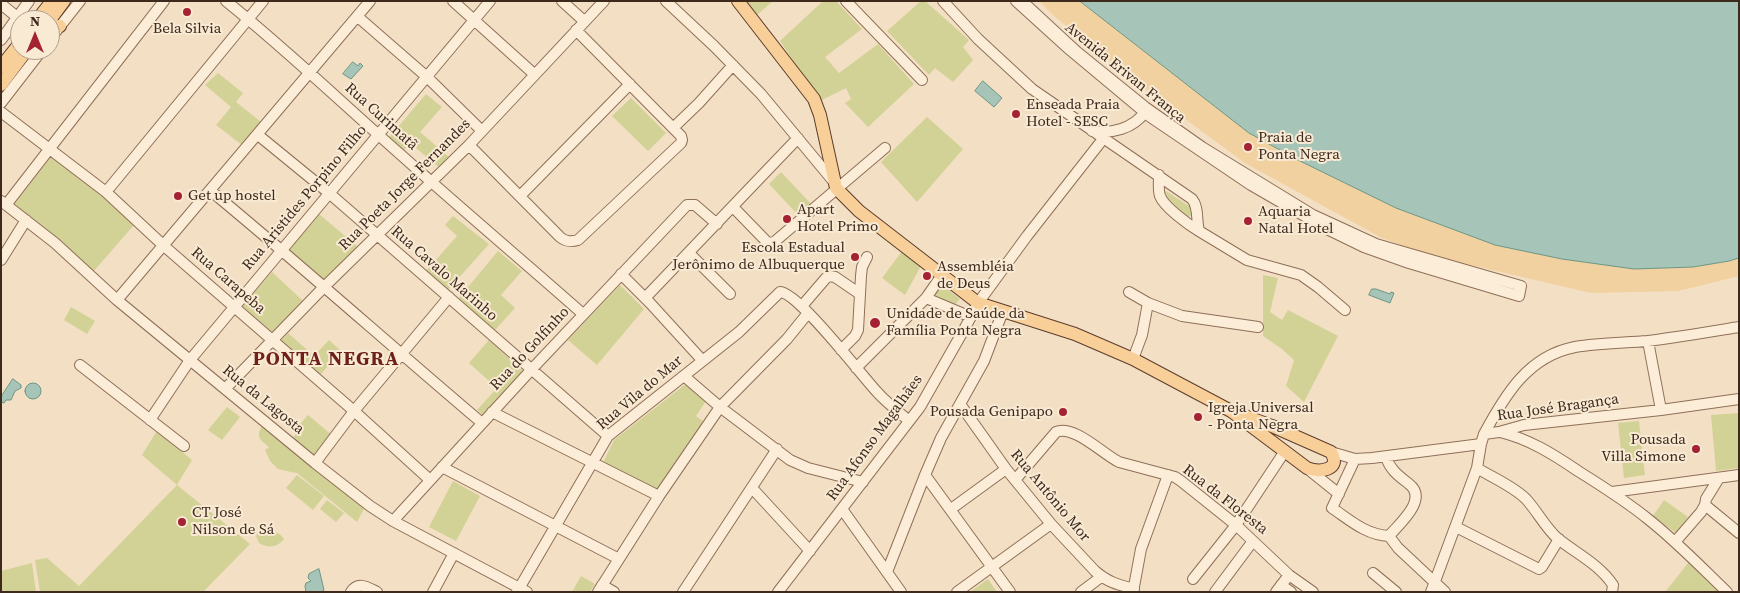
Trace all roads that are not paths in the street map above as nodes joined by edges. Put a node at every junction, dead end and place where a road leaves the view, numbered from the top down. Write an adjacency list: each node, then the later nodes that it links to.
1 (80, 1): 17 (street)
2 (164, 1): 47 (street)
3 (226, 1): 18 (street, Rua Curimatã)
4 (263, 1): 18 (street)
5 (370, 1): 16 (street)
6 (453, 1): 19 (street)
7 (490, 1): 19 (street, Rua Aristides Porpino Filho)
8 (562, 1): 20 (street)
9 (604, 1): 20 (street, Rua Poeta Jorge Fernandes)
10 (666, 1): 27 (street)
11 (738, 1): 50 (main road)
12 (846, 1): 32 (street)
13 (943, 1): 40 (street)
14 (1016, 1): 37 (street, Avenida Erivan França)
15 (1022, 1): 37 (street, Avenida Erivan França)
16 (358, 17): 29 (street); 31 (street)
17 (60, 19)
18 (248, 19): 29 (street, Rua Curimatã); 52 (street)
19 (474, 20): 30 (street); 31 (street, Rua Aristides Porpino Filho)
20 (584, 21): 22 (street, Rua Poeta Jorge Fernandes)
21 (10, 27): 23 (street)
22 (576, 30): 30 (street, Rua Poeta Jorge Fernandes); 33 (street)
23 (1, 40)
24 (10, 56): 28 (main road)
25 (20, 60): 34 (main road)
26 (34, 60): 35 (street)
27 (733, 65): 38 (street); 43 (street)
28 (1, 67)
29 (311, 73): 41 (street); 42 (street, Rua Curimatã)
30 (534, 74): 39 (street, Rua Poeta Jorge Fernandes)
31 (427, 78): 39 (street); 42 (street, Rua Aristides Porpino Filho)
32 (922, 80)
33 (630, 84): 38 (street); 54 (street)
34 (1, 85)
35 (1, 103)
36 (1, 112): 47 (street, Rua Carapeba)
37 (1145, 112): 40 (street)
38 (672, 128): 54 (street)
39 (482, 131): 45 (street, Rua Poeta Jorge Fernandes)
40 (1092, 131): 44 (street)
41 (258, 135): 51 (street); 53 (street, Rua Cavalo Marinho)
42 (378, 135): 49 (street, Rua Curimatã); 53 (street, Rua Aristides Porpino Filho)
43 (798, 138): 50 (street); 56 (street)
44 (1103, 139): 48 (street); 77 (street, Rua Afonso Magalhães)
45 (469, 145): 49 (street, Rua Poeta Jorge Fernandes); 54 (street)
46 (886, 148): 50 (street)
47 (51, 149): 52 (street, Rua Carapeba); 55 (street)
48 (1158, 175): 59 (street); 59 (street)
49 (431, 182): 60 (street, Rua Poeta Jorge Fernandes); 82 (street, Rua Curimatã)
50 (836, 186): 56 (street); 67 (main road)
51 (211, 191): 61 (street); 62 (street)
52 (106, 192): 61 (street, Rua Carapeba)
53 (329, 193): 60 (street, Rua Cavalo Marinho); 62 (street, Rua Aristides Porpino Filho)
54 (520, 196)
55 (4, 203): 57 (street, Rua da Lagosta)
56 (733, 207): 58 (street)
57 (26, 220): 65 (street); 75 (street, Rua da Lagosta)
58 (716, 224): 63 (street); 66 (street, Rua do Golfinho)
59 (1199, 231): 80 (street)
60 (376, 235): 68 (street, Rua Poeta Jorge Fernandes); 72 (street, Rua Cavalo Marinho)
61 (164, 246): 75 (street); 78 (street, Rua Carapeba)
62 (282, 249): 68 (street); 78 (street, Rua Aristides Porpino Filho)
63 (689, 253): 70 (street); 73 (street)
64 (867, 257): 71 (street)
65 (1, 260)
66 (621, 274): 73 (street); 82 (street, Rua do Golfinho)
67 (942, 275): 74 (street); 77 (main road)
68 (323, 288): 86 (street, Rua Poeta Jorge Fernandes); 89 (street)
69 (1129, 292): 76 (street)
70 (730, 294)
71 (860, 294): 79 (street); 88 (street)
72 (448, 297): 89 (street); 95 (street, Rua Cavalo Marinho)
73 (645, 298): 92 (street)
74 (926, 298): 83 (street); 94 (street)
75 (117, 300): 91 (street, Rua da Lagosta)
76 (1148, 302): 84 (street); 90 (street)
77 (978, 303): 81 (main road); 83 (street, Rua Afonso Magalhães)
78 (234, 306): 86 (street, Rua Carapeba); 91 (street, Rua Aristides Porpino Filho)
79 (805, 310): 88 (street); 92 (street, Rua Vila do Mar); 100 (street)
80 (1345, 310)
81 (1003, 312): 90 (main road); 99 (street)
82 (583, 314): 95 (street, Rua do Golfinho)
83 (971, 317): 106 (street, Rua Afonso Magalhães)
84 (1258, 327)
85 (1739, 328): 87 (street)
86 (273, 340): 97 (street, Rua Poeta Jorge Fernandes); 102 (street, Rua Carapeba)
87 (1648, 341): 101 (street); 111 (street)
88 (840, 350): 94 (street)
89 (401, 355): 102 (street); 107 (street)
90 (1133, 358): 103 (main road)
91 (190, 360): 97 (street, Rua da Lagosta); 105 (street, Rua Aristides Porpino Filho)
92 (702, 360): 96 (street, Rua Vila do Mar)
93 (80, 365): 105 (street)
94 (856, 368): 106 (street)
95 (531, 370): 104 (street, Rua do Golfinho); 110 (street, Rua Cavalo Marinho)
96 (684, 376): 100 (street); 110 (street, Rua Vila do Mar)
97 (226, 392): 108 (street); 119 (street, Rua da Lagosta)
98 (1739, 399): 101 (street, Rua José Bragança)
99 (960, 404): 123 (street, Rua Antônio Mor); 124 (street)
100 (720, 407): 113 (street); 134 (street)
101 (1661, 410): 109 (street, Rua José Bragança)
102 (354, 411): 119 (street); 128 (street, Rua Carapeba)
103 (1231, 411): 114 (main road); 115 (main road)
104 (492, 412): 107 (street, Rua do Golfinho); 118 (street)
105 (150, 420): 112 (street)
106 (909, 421): 130 (street, Rua Afonso Magalhães)
107 (482, 423): 120 (street, Rua do Golfinho)
108 (262, 424)
109 (1499, 432): 111 (street, Rua José Bragança); 132 (street)
110 (608, 436): 118 (street, Rua Vila do Mar)
111 (1482, 438): 116 (street, Rua José Bragança); 122 (street)
112 (184, 446)
113 (777, 449): 130 (street); 131 (street)
114 (1286, 451): 121 (main road); 140 (street)
115 (1331, 452): 117 (street, Rua José Bragança); 121 (main road)
116 (1386, 457): 117 (street, Rua José Bragança); 144 (street)
117 (1355, 459): 133 (street)
118 (593, 462): 134 (street); 141 (street, Rua Vila do Mar)
119 (315, 463): 138 (street, Rua da Lagosta)
120 (442, 467): 128 (street, Rua do Golfinho); 141 (street)
121 (1308, 468): 133 (street)
122 (1477, 468): 142 (street); 145 (street)
123 (1006, 469): 129 (street, Rua Antônio Mor); 137 (street)
124 (925, 475): 137 (street); 152 (street)
125 (1168, 475): 129 (street, Rua da Floresta); 140 (street, Rua da Floresta); 162 (street)
126 (1739, 475): 127 (street)
127 (1720, 478): 132 (street); 135 (street)
128 (430, 480): 138 (street, Rua do Golfinho)
129 (1015, 480): 139 (street, Rua Antônio Mor)
130 (862, 482): 136 (street, Rua Afonso Magalhães)
131 (752, 488): 148 (street); 166 (street)
132 (1612, 492): 147 (street)
133 (1339, 494): 144 (street)
134 (659, 496): 150 (street)
135 (1705, 505): 143 (street); 147 (street)
136 (842, 509): 148 (street, Rua Afonso Magalhães); 152 (street)
137 (951, 509): 151 (street)
138 (393, 521): 149 (street, Rua da Lagosta)
139 (1051, 524): 151 (street); 155 (street, Rua Antônio Mor)
140 (1236, 525): 146 (street, Rua da Floresta); 156 (street)
141 (556, 526): 150 (street); 161 (street, Rua Vila do Mar)
142 (1456, 526): 145 (street); 157 (street)
143 (1739, 533)
144 (1389, 536): 157 (street)
145 (1559, 539): 177 (street)
146 (1253, 541): 154 (street, Rua da Floresta); 172 (street)
147 (1675, 542): 178 (street)
148 (810, 551): 167 (street, Rua Afonso Magalhães)
149 (454, 553): 161 (street, Rua da Lagosta); 164 (street)
150 (619, 559): 158 (street)
151 (992, 566): 169 (street); 170 (street)
152 (887, 572): 168 (street)
153 (1373, 574): 175 (street)
154 (1289, 575): 159 (street); 174 (street, Rua da Floresta)
155 (1101, 577): 162 (street, Rua Antônio Mor); 171 (street)
156 (1193, 579)
157 (1433, 587): 176 (street)
158 (600, 588): 165 (street)
159 (1278, 588): 173 (street)
160 (353, 589): 163 (street)
161 (521, 590)
162 (1134, 590)
163 (377, 592)
164 (433, 592)
165 (614, 592)
166 (683, 592)
167 (778, 592)
168 (901, 592)
169 (957, 592)
170 (1010, 592)
171 (1081, 592)
172 (1215, 592)
173 (1291, 592)
174 (1313, 592)
175 (1396, 592)
176 (1445, 592)
177 (1612, 592)
178 (1727, 592)

